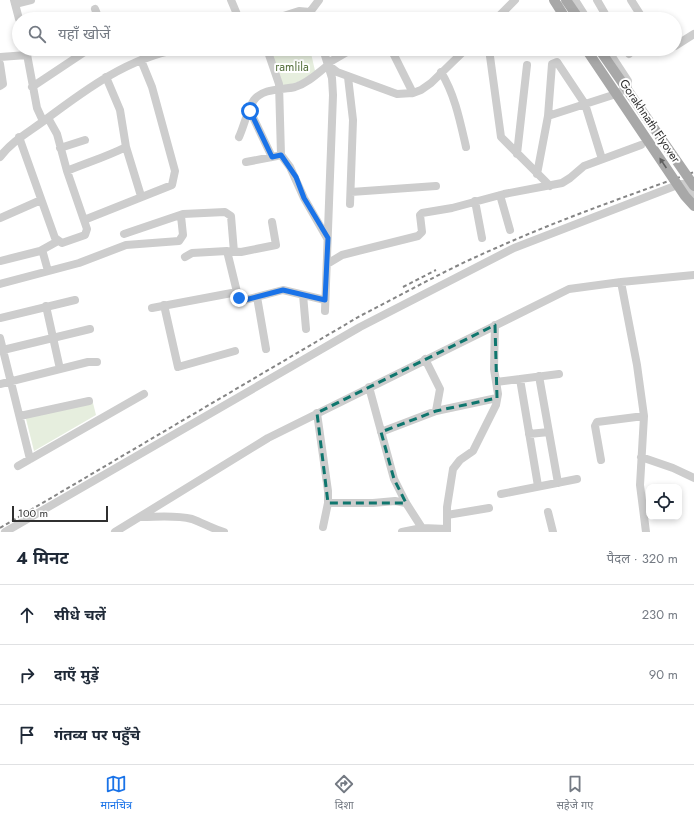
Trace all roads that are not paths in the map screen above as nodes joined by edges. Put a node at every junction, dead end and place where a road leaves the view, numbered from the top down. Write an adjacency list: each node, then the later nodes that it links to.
1 (31, 0): 10 (street)
2 (231, 0): 14 (street)
3 (319, 0): 15 (street)
4 (515, 0): 16 (street)
5 (554, 0): 17 (main road)
6 (566, 0): 18 (main road)
7 (575, 0): 19 (street)
8 (597, 0): 20 (street)
9 (631, 0): 21 (street)
10 (14, 2): 12 (street)
11 (95, 9): 13 (street)
12 (17, 12)
13 (96, 12)
14 (236, 12)
15 (314, 12)
16 (503, 12)
17 (562, 12)
18 (574, 12)
19 (583, 12)
20 (604, 12)
21 (639, 12)
22 (694, 34): 23 (street)
23 (682, 42)
24 (12, 55): 37 (street)
25 (27, 56): 46 (street)
26 (78, 56): 46 (street)
27 (151, 56): 38 (street)
28 (269, 56): 47 (street)
29 (325, 56): 40 (street)
30 (341, 56): 40 (street)
31 (394, 56): 48 (street)
32 (458, 56): 42 (street)
33 (490, 56): 60 (street)
34 (591, 56): 78 (main road, Gorakhnath Flyover, one-way to 34, bridge)
35 (604, 56): 70 (main road, Gorakhnath Flyover, bridge)
36 (611, 56): 49 (street)
37 (0, 57)
38 (141, 60): 43 (street); 73 (street)
39 (0, 64): 45 (street)
40 (328, 64): 44 (street); 47 (street); 85 (street)
41 (528, 65): 60 (street)
42 (441, 72): 48 (street); 58 (street)
43 (106, 77): 52 (street); 57 (street)
44 (348, 77): 48 (street); 71 (street)
45 (0, 86)
46 (32, 87): 52 (street)
47 (279, 89): 50 (street); 61 (street)
48 (413, 94)
49 (585, 104): 51 (street); 51 (street); 64 (street)
50 (250, 111): 54 (street); 63 (street)
51 (548, 116): 67 (street)
52 (46, 119): 53 (street); 59 (street)
53 (20, 137): 62 (street); 75 (street)
54 (239, 137)
55 (85, 140): 59 (street)
56 (640, 145): 64 (street)
57 (126, 147): 66 (street); 73 (street)
58 (466, 147)
59 (60, 148): 66 (street)
60 (517, 154): 67 (street)
61 (281, 155): 63 (street); 85 (street)
62 (0, 157)
63 (272, 157): 65 (street)
64 (602, 159): 69 (street)
65 (246, 162)
66 (66, 171): 81 (street)
67 (537, 174): 69 (street)
68 (436, 186): 71 (street)
69 (550, 186): 72 (street)
70 (694, 186)
71 (351, 192): 77 (street)
72 (500, 195): 76 (street); 83 (street)
73 (141, 196): 81 (street)
74 (694, 196): 153 (street)
75 (42, 200): 80 (street); 87 (street)
76 (475, 201): 86 (street); 92 (street)
77 (350, 204)
78 (694, 206)
79 (181, 216): 84 (street); 89 (street); 93 (street)
80 (0, 218)
81 (84, 220): 87 (street)
82 (272, 222): 89 (street)
83 (510, 230)
84 (124, 234)
85 (328, 238): 92 (street)
86 (482, 238)
87 (58, 241): 88 (street)
88 (40, 251): 91 (street); 93 (street)
89 (231, 251): 90 (street); 97 (street)
90 (185, 257)
91 (0, 261)
92 (327, 264): 101 (street)
93 (48, 271): 96 (street)
94 (694, 275): 95 (street)
95 (621, 282): 107 (street); 131 (street)
96 (0, 284)
97 (238, 292): 99 (street); 102 (street)
98 (303, 295): 99 (street); 101 (street); 109 (street)
99 (257, 297): 112 (street)
100 (75, 300): 103 (street)
101 (325, 300): 105 (street)
102 (164, 305): 104 (street); 114 (street)
103 (46, 306): 106 (street); 111 (street)
104 (152, 308)
105 (325, 311)
106 (0, 318)
107 (495, 325): 115 (street); 122 (street)
108 (90, 329): 111 (street)
109 (306, 329)
110 (0, 338): 113 (street)
111 (53, 338): 113 (street); 117 (street)
112 (266, 349)
113 (3, 350): 121 (street)
114 (235, 351)
115 (426, 359): 124 (street); 128 (street)
116 (98, 362): 117 (street)
117 (60, 369): 121 (street)
118 (559, 374): 119 (street)
119 (540, 376): 120 (street); 133 (street)
120 (520, 379): 122 (street); 134 (street)
121 (10, 382): 123 (street); 130 (street)
122 (496, 382): 126 (street)
123 (0, 384)
124 (369, 387): 129 (street); 132 (street)
125 (144, 394): 136 (street)
126 (497, 398): 128 (street); 148 (street)
127 (89, 401): 130 (street)
128 (436, 411): 132 (street)
129 (317, 413): 144 (street); 149 (street)
130 (20, 416): 136 (street)
131 (644, 416): 135 (street); 137 (street)
132 (381, 432): 145 (street)
133 (549, 432): 134 (street); 141 (street)
134 (529, 434): 142 (street)
135 (641, 457): 139 (street); 158 (street)
136 (30, 459): 138 (street)
137 (601, 460)
138 (18, 466)
139 (694, 478)
140 (577, 479): 141 (street)
141 (558, 482): 142 (street)
142 (538, 486): 143 (street)
143 (501, 494)
144 (328, 503): 145 (street); 150 (street)
145 (406, 503): 151 (street)
146 (489, 508): 148 (street)
147 (548, 512): 157 (street)
148 (447, 515): 152 (street)
149 (140, 517): 154 (street); 155 (street)
150 (323, 527)
151 (422, 528): 152 (street); 156 (street)
152 (447, 531)
153 (5, 532)
154 (115, 532)
155 (224, 532)
156 (402, 532)
157 (553, 532)
158 (646, 532)

